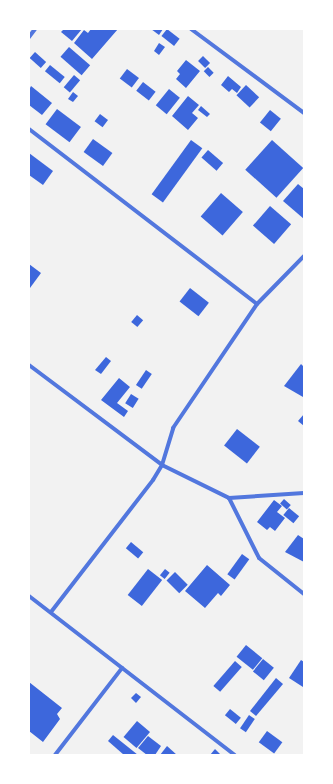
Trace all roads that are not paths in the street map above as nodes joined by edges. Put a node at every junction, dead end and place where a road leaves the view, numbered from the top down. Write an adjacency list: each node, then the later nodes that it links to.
1 (35, 29): 3 (street)
2 (191, 29): 4 (street)
3 (29, 37)
4 (304, 113)
5 (29, 129): 7 (street)
6 (304, 256): 7 (street)
7 (257, 304): 9 (street)
8 (29, 365): 9 (street)
9 (162, 465): 11 (street); 14 (street)
10 (304, 492): 11 (street)
11 (230, 498): 12 (street)
12 (304, 594)
13 (29, 596): 14 (street)
14 (51, 612): 15 (street)
15 (122, 668): 16 (street); 17 (street)
16 (55, 755)
17 (235, 755)

